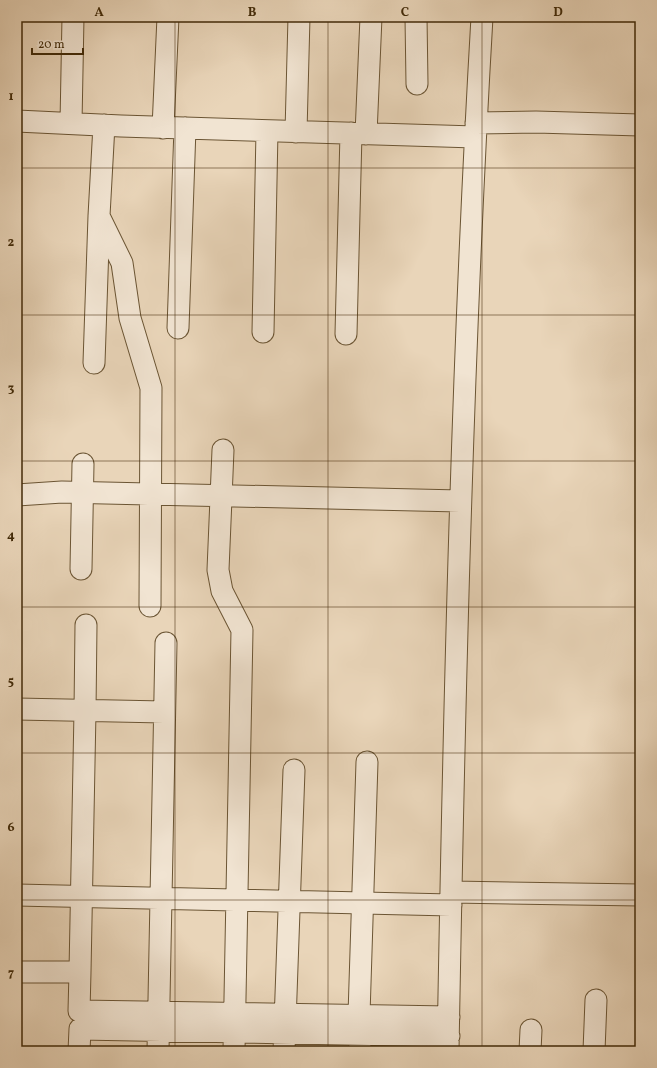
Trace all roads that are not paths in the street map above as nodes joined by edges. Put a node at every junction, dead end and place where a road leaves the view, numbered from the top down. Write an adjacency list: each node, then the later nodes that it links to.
1 (73, 17): 9 (street)
2 (168, 17): 12 (street)
3 (299, 17): 16 (street)
4 (371, 17): 17 (street)
5 (416, 17): 7 (street)
6 (482, 17): 14 (street)
7 (417, 84)
8 (17, 120): 9 (street)
9 (71, 123): 10 (street)
10 (104, 125): 12 (street); 18 (street)
11 (640, 125): 14 (street)
12 (163, 128): 13 (street)
13 (184, 128): 15 (street); 19 (street)
14 (476, 130): 17 (street); 29 (street)
15 (267, 131): 16 (street); 20 (street)
16 (296, 132): 17 (street)
17 (359, 134): 21 (street)
18 (99, 216): 22 (street); 26 (street)
19 (178, 328)
20 (263, 332)
21 (346, 334)
22 (94, 363)
23 (223, 450): 28 (street)
24 (83, 464): 25 (street)
25 (83, 492): 26 (street); 27 (street); 30 (street)
26 (150, 494): 28 (street); 31 (street)
27 (17, 495)
28 (221, 495): 29 (street); 44 (street)
29 (460, 501): 43 (street)
30 (81, 569)
31 (150, 606)
32 (86, 625): 35 (street)
33 (166, 643): 36 (street)
34 (17, 709): 35 (street)
35 (85, 711): 36 (street); 41 (street)
36 (164, 712): 42 (street)
37 (367, 762): 46 (street)
38 (294, 770): 45 (street)
39 (17, 895): 41 (street)
40 (640, 895): 43 (street)
41 (82, 896): 42 (street); 48 (street)
42 (161, 898): 44 (street); 50 (street)
43 (452, 898): 46 (street); 55 (street)
44 (236, 900): 45 (street); 52 (street)
45 (289, 901): 46 (street); 53 (street)
46 (363, 903): 54 (street)
47 (17, 972): 48 (street)
48 (80, 972): 50 (street)
49 (596, 1000): 59 (street)
50 (159, 1021): 52 (street); 56 (street); 57 (street)
51 (531, 1030): 58 (street)
52 (234, 1032): 53 (street)
53 (284, 1033): 54 (street)
54 (360, 1034): 55 (street)
55 (449, 1035)
56 (79, 1051)
57 (158, 1051)
58 (530, 1051)
59 (594, 1051)

